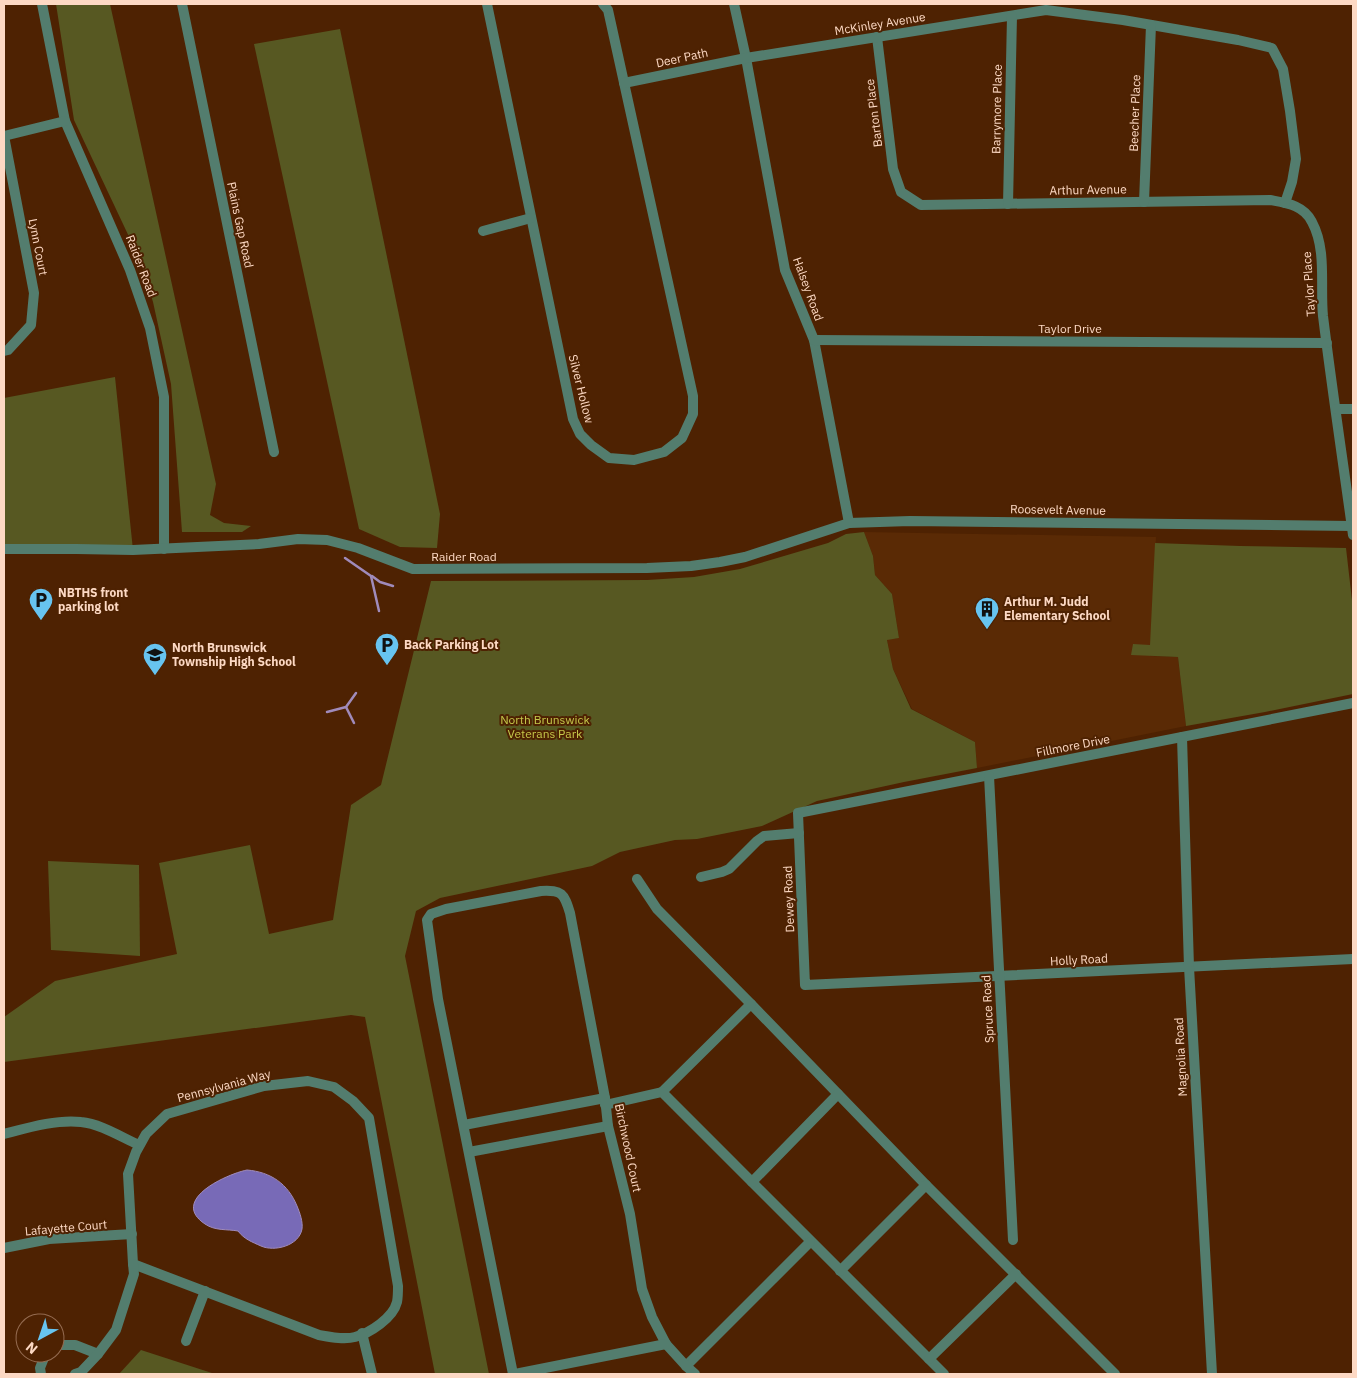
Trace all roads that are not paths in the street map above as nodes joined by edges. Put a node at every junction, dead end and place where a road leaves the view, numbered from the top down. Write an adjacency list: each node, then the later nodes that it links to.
1 (42, 4): 13 (street, Raider Road)
2 (182, 4): 26 (street, Plains Gap Road)
3 (487, 4): 19 (street, Silver Hollow)
4 (603, 4): 12 (street, Silver Hollow)
5 (734, 4): 11 (street, Halsey Road)
6 (1081, 4): 7 (street)
7 (1079, 15): 8 (street, McKinley Avenue); 9 (street, McKinley Avenue)
8 (1012, 16): 10 (street, McKinley Avenue); 18 (street, Barrymore Place)
9 (1151, 25): 16 (street, Beecher Place); 17 (street, McKinley Avenue)
10 (877, 37): 11 (street, McKinley Avenue); 15 (street, Barton Place)
11 (746, 58): 12 (street, Deer Path); 21 (street, Halsey Road)
12 (624, 84): 19 (street, Silver Hollow)
13 (65, 121): 14 (street); 30 (street, Raider Road)
14 (4, 136): 23 (street, Lynn Court)
15 (899, 185): 18 (street, Arthur Avenue)
16 (1144, 202): 17 (street, Arthur Avenue); 18 (street, Arthur Avenue)
17 (1285, 203): 22 (street, Taylor Place)
18 (1008, 204)
19 (531, 218): 20 (street)
20 (483, 231)
21 (814, 340): 22 (street, Taylor Drive); 27 (street, Halsey Road)
22 (1327, 342): 24 (street, Taylor Place)
23 (4, 352)
24 (1336, 409): 25 (street); 28 (street, Taylor Place)
25 (1353, 409)
26 (274, 452)
27 (849, 523): 28 (street, Roosevelt Avenue); 31 (street, Roosevelt Avenue)
28 (1353, 530)
29 (4, 549): 30 (street, Raider Road)
30 (164, 549): 31 (street, Raider Road)
31 (768, 549)
32 (1353, 703): 33 (street, Fillmore Drive)
33 (1182, 737): 34 (street, Fillmore Drive); 40 (street, Magnolia Road)
34 (989, 776): 35 (street, Fillmore Drive); 41 (street, Spruce Road)
35 (798, 813): 36 (street, Dewey Road)
36 (799, 833): 37 (street); 42 (street, Dewey Road)
37 (701, 877)
38 (637, 879): 43 (street)
39 (1353, 958): 40 (street, Holly Road)
40 (1189, 967): 41 (street, Holly Road); 75 (street, Magnolia Road)
41 (998, 976): 42 (street, Holly Road); 55 (street, Spruce Road)
42 (805, 985)
43 (751, 1004): 44 (street); 45 (street)
44 (662, 1092): 46 (street); 52 (street)
45 (838, 1094): 52 (street); 53 (street)
46 (605, 1102): 47 (street); 47 (street, Birchwood Court); 48 (street, Birchwood Court)
47 (464, 1125): 51 (street)
48 (608, 1126): 51 (street); 64 (street, Birchwood Court)
49 (4, 1134): 50 (street)
50 (140, 1145): 54 (street, Pennsylvania Way); 62 (street, Pennsylvania Way)
51 (469, 1152): 71 (street)
52 (752, 1182): 56 (street)
53 (926, 1185): 59 (street); 60 (street)
54 (132, 1234): 57 (street, Lafayette Court); 58 (street, Pennsylvania Way)
55 (1013, 1240)
56 (810, 1242): 59 (street); 68 (street)
57 (4, 1248)
58 (133, 1264): 61 (street, Pennsylvania Way); 66 (street)
59 (840, 1271): 67 (street)
60 (1016, 1274): 67 (street); 74 (street)
61 (205, 1291): 62 (street, Pennsylvania Way); 63 (street)
62 (362, 1334): 70 (street)
63 (186, 1341)
64 (666, 1344): 68 (street, Birchwood Court); 71 (street)
65 (65, 1345): 66 (street)
66 (98, 1354): 69 (street)
67 (929, 1359): 73 (street)
68 (686, 1366): 72 (street, Birchwood Court)
69 (75, 1374)
70 (372, 1374)
71 (514, 1374)
72 (695, 1374)
73 (944, 1374)
74 (1115, 1374)
75 (1212, 1374)

